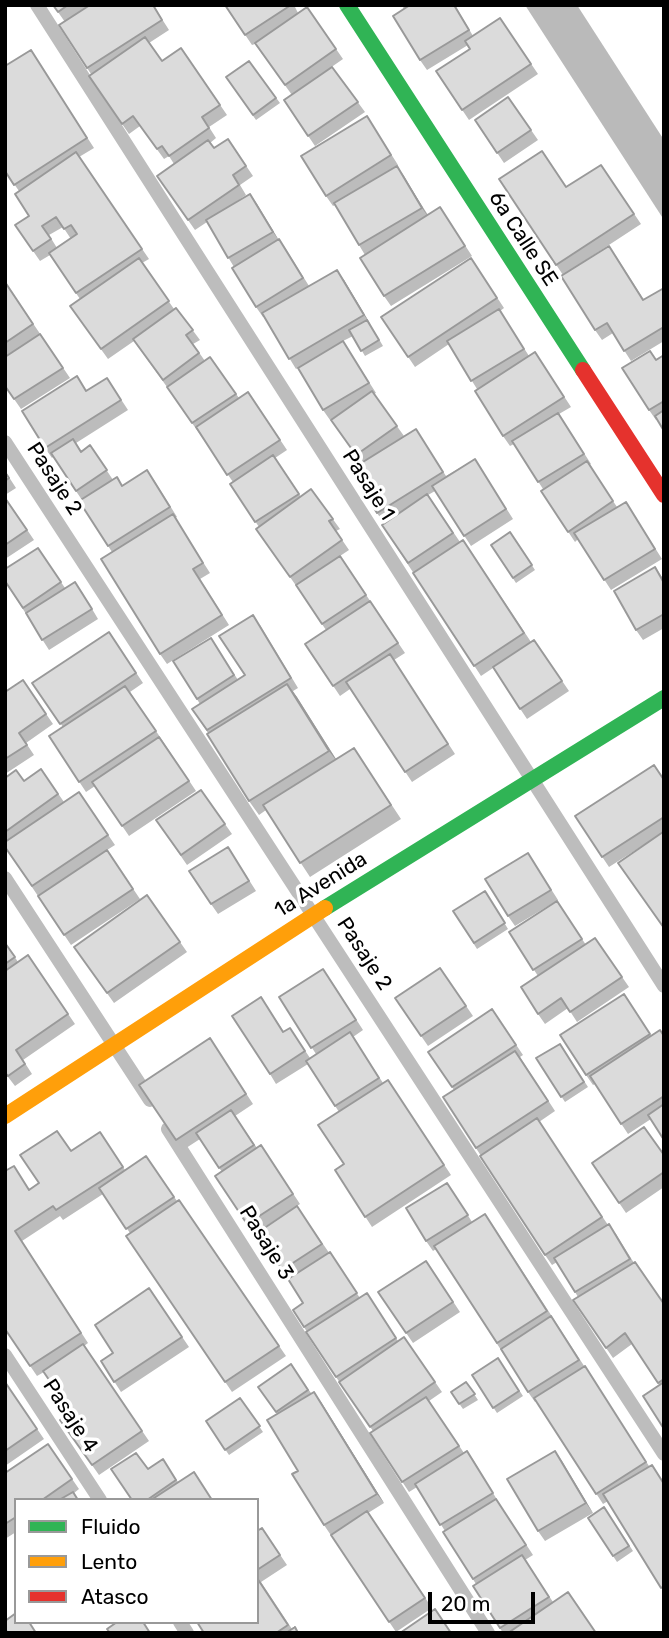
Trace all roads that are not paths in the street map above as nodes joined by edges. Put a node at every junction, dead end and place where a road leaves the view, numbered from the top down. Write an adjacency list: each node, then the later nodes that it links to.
1 (37, 5): 6 (lane, Pasaje 1)
2 (347, 5): 4 (street, 6a Calle SE)
3 (5, 442): 8 (lane, Pasaje 2)
4 (664, 495)
5 (664, 698): 6 (street, 1a Avenida)
6 (530, 779): 8 (street, 1a Avenida); 9 (lane, Pasaje 1)
7 (5, 878): 10 (lane, Pasaje 3)
8 (313, 915): 10 (street, 1a Avenida); 13 (lane, Pasaje 2)
9 (664, 986)
10 (114, 1043): 11 (street, 1a Avenida); 15 (lane, Pasaje 3)
11 (5, 1116)
12 (5, 1355): 14 (lane, Pasaje 4)
13 (664, 1454)
14 (99, 1498)
15 (488, 1633)

